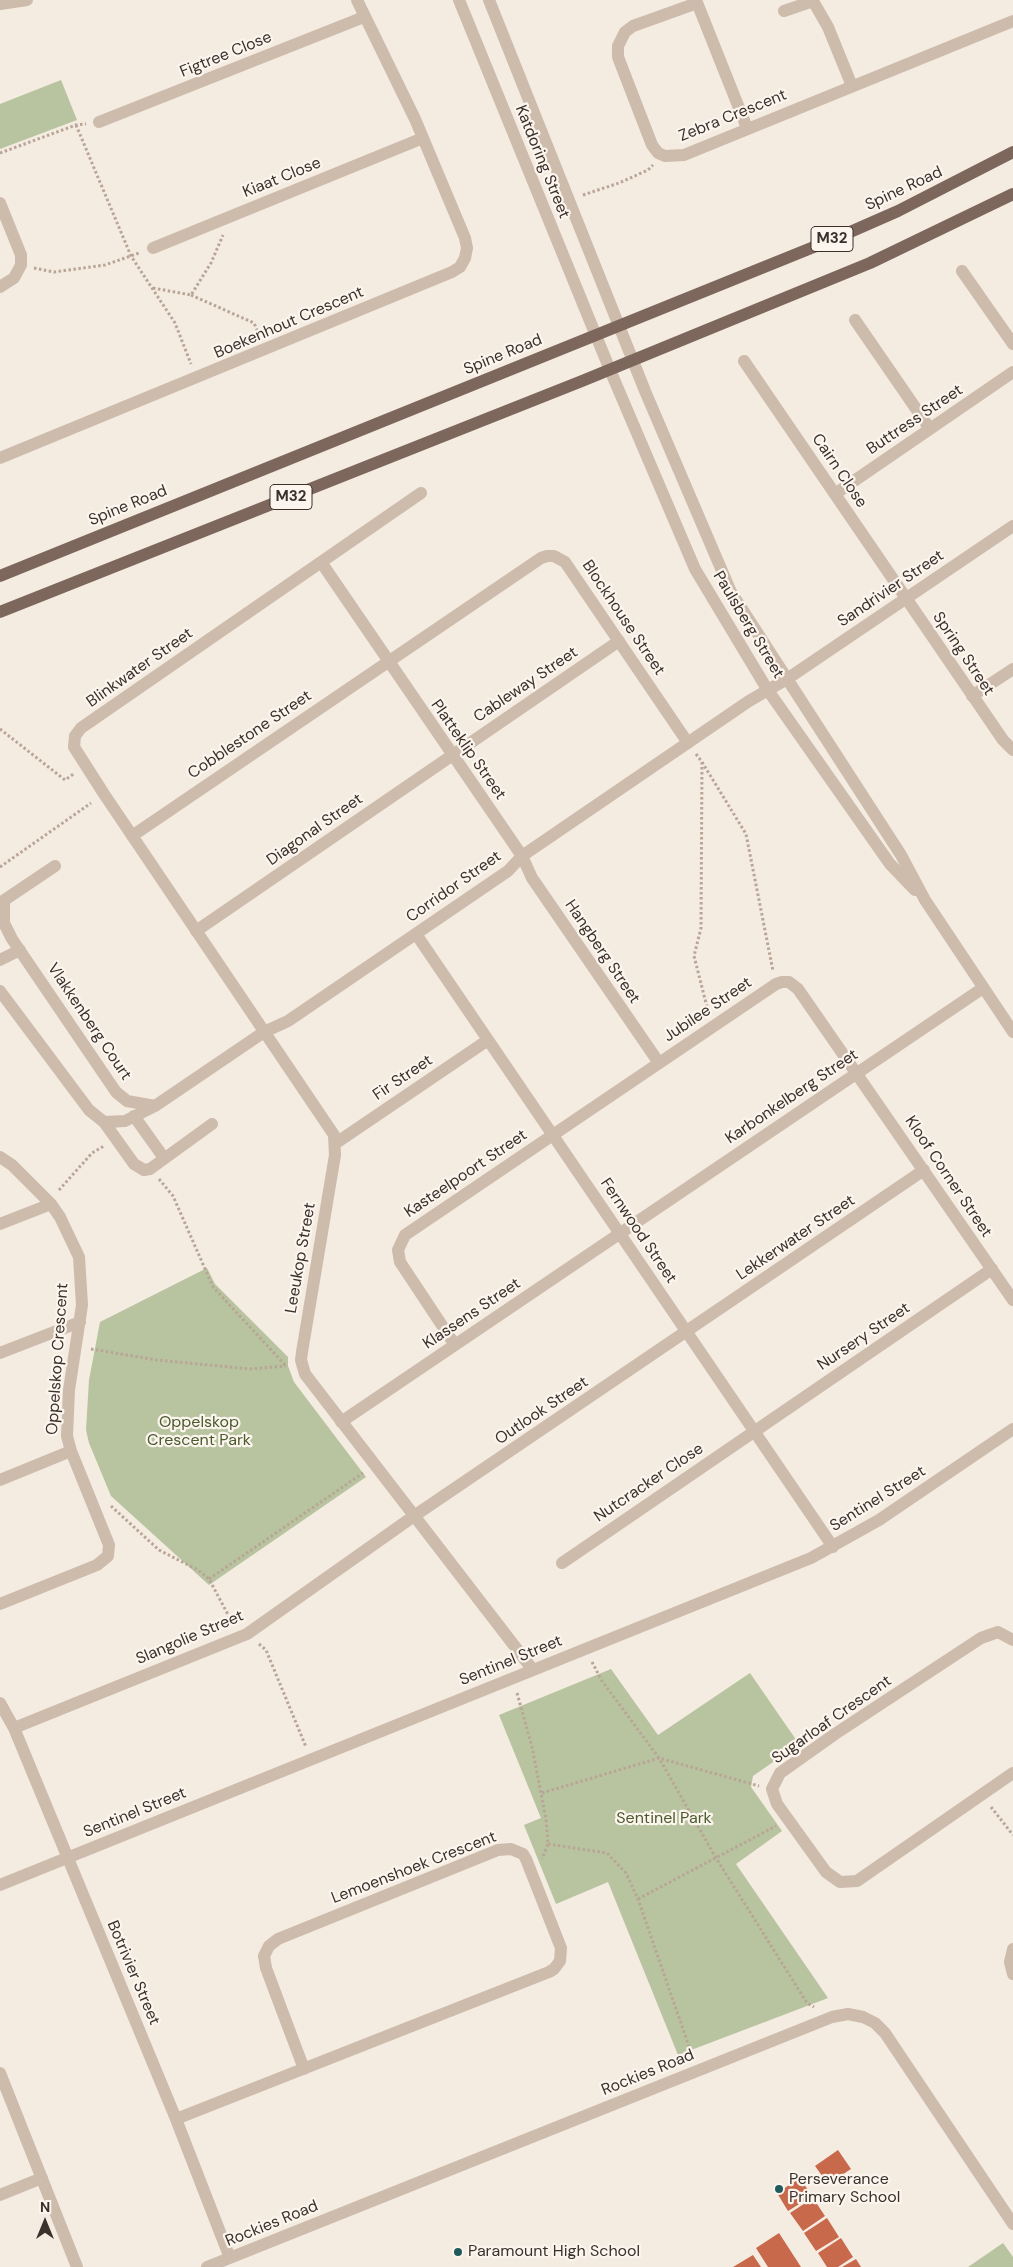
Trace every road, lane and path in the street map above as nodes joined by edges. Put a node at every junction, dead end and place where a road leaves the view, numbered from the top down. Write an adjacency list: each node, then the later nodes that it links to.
1 (27, 0): 7 (street)
2 (357, 0): 9 (street)
3 (459, 0): 31 (street, Katdoring Street)
4 (489, 0): 30 (street, Katdoring Street)
5 (813, 1): 8 (street); 11 (street)
6 (696, 2): 13 (street); 13 (street, Zebra Crescent)
7 (0, 4)
8 (784, 11)
9 (364, 17): 12 (street, Figtree Close); 14 (street)
10 (1013, 21): 11 (street, Zebra Crescent)
11 (852, 86): 13 (street, Zebra Crescent)
12 (99, 122)
13 (747, 128)
14 (423, 138): 21 (street, Kiaat Close); 33 (street, Boekenhout Crescent)
15 (1013, 152): 30 (main road, Spine Road / M32)
16 (0, 153): 23 (path)
17 (655, 163): 19 (path)
18 (1013, 194): 34 (main road, M32)
19 (578, 197)
20 (0, 203): 24 (street)
21 (230, 216): 22 (street, Kiaat Close); 28 (path)
22 (152, 248): 23 (path)
23 (131, 256): 24 (path); 27 (path)
24 (21, 265): 26 (street)
25 (962, 272): 32 (street)
26 (0, 287)
27 (152, 288): 28 (path); 38 (path)
28 (190, 295): 33 (path)
29 (855, 320): 39 (street)
30 (620, 325): 31 (main road, Spine Road / M32); 34 (street, Paulsberg Street)
31 (596, 335): 36 (street, Paulsberg Street); 45 (main road, Spine Road / M32)
32 (1013, 344)
33 (266, 350): 38 (street, Boekenhout Crescent)
34 (633, 360): 36 (main road, M32); 51 (street, Paulsberg Street)
35 (744, 361): 42 (street, Cairn Close)
36 (610, 370): 47 (main road, M32); 52 (street, Paulsberg Street)
37 (1013, 372): 39 (street, Buttress Street)
38 (198, 378): 40 (street, Boekenhout Crescent)
39 (930, 429): 42 (street, Buttress Street)
40 (0, 458)
41 (421, 493): 44 (street, Blinkwater Street)
42 (835, 494): 46 (street, Cairn Close)
43 (1013, 526): 46 (street, Sandrivier Street)
44 (321, 562): 49 (street); 59 (street, Blinkwater Street)
45 (0, 576)
46 (906, 599): 51 (street, Sandrivier Street); 53 (street, Spring Street)
47 (0, 612)
48 (619, 641): 49 (street, Blockhouse Street); 55 (street, Blockhouse Street); 57 (street, Cableway Street)
49 (388, 662): 57 (street, Platteklip Street); 61 (street, Cobblestone Street)
50 (1013, 669): 53 (street)
51 (787, 679): 52 (street, Sandrivier Street); 65 (street, Paulsberg Street)
52 (767, 689): 55 (street, Corridor Street); 65 (street, Paulsberg Street)
53 (972, 696): 56 (street, Spring Street)
54 (0, 729): 59 (path)
55 (688, 743): 58 (path); 62 (street, Corridor Street)
56 (1013, 750)
57 (452, 755): 62 (street, Platteklip Street); 67 (street, Diagonal Street)
58 (702, 762): 71 (path); 74 (path)
59 (85, 766): 60 (street, Blinkwater Street)
60 (104, 794): 61 (street, Blinkwater Street); 64 (path)
61 (132, 836): 67 (street)
62 (522, 856): 68 (street, Corridor Street); 78 (street, Hangberg Street)
63 (55, 866): 66 (street)
64 (0, 867)
65 (925, 900): 72 (street, Paulsberg Street)
66 (2, 902): 69 (street, Vlakkenberg Court)
67 (196, 932): 75 (street)
68 (416, 934): 75 (street, Corridor Street); 77 (street, Fernwood Street)
69 (20, 950): 70 (street); 80 (street, Vlakkenberg Court)
70 (0, 960)
71 (776, 984): 74 (street, Jubilee Street); 79 (street, Jubilee Street)
72 (983, 988): 76 (street, Paulsberg Street); 79 (street, Karbonkelberg Street)
73 (0, 990): 82 (street)
74 (717, 1024): 78 (street, Jubilee Street)
75 (264, 1032): 80 (street, Corridor Street); 86 (street)
76 (1013, 1032)
77 (488, 1040): 84 (street, Fernwood Street); 86 (street, Fir Street)
78 (659, 1063): 84 (street, Jubilee Street)
79 (857, 1072): 89 (street, Kloof Corner Street); 93 (street, Karbonkelberg Street)
80 (155, 1106): 81 (street)
81 (134, 1116): 82 (street); 88 (street)
82 (104, 1122): 85 (street)
83 (212, 1124): 88 (street)
84 (553, 1135): 93 (street, Fernwood Street); 99 (street, Kasteelpoort Street)
85 (115, 1139): 88 (street); 91 (path)
86 (336, 1143): 101 (street, Leeukop Street)
87 (0, 1157): 91 (street, Oppelskop Crescent)
88 (164, 1158)
89 (924, 1170): 94 (street, Kloof Corner Street); 97 (street, Lekkerwater Street)
90 (173, 1196): 98 (path)
91 (51, 1204): 92 (street); 96 (street, Oppelskop Crescent)
92 (0, 1224)
93 (620, 1234): 97 (street, Fernwood Street); 99 (street, Klassens Street)
94 (992, 1269): 95 (street, Kloof Corner Street); 103 (street, Nursery Street)
95 (1013, 1300)
96 (80, 1322): 98 (street, Oppelskop Crescent); 100 (street)
97 (687, 1332): 103 (street, Fernwood Street); 108 (street, Outlook Street)
98 (76, 1345): 104 (street, Oppelskop Crescent)
99 (455, 1345): 101 (street, Klassens Street)
100 (0, 1353)
101 (342, 1422): 105 (street, Leeukop Street)
102 (1013, 1430): 109 (street, Sentinel Street)
103 (754, 1431): 109 (street, Fernwood Street); 110 (street, Nutcracker Close)
104 (71, 1451): 106 (street); 107 (street, Oppelskop Crescent)
105 (374, 1464): 108 (street, Leeukop Street); 111 (path)
106 (0, 1480)
107 (94, 1506): 111 (path); 112 (street, Oppelskop Crescent)
108 (414, 1516): 113 (street, Slangolie Street); 116 (street, Leeukop Street)
109 (834, 1547): 115 (street, Sentinel Street)
110 (562, 1563)
111 (209, 1579): 113 (path)
112 (0, 1604)
113 (247, 1634): 119 (street, Slangolie Street); 121 (path)
114 (1013, 1640): 123 (street, Sugarloaf Crescent)
115 (586, 1649): 116 (street, Sentinel Street); 120 (path)
116 (533, 1670): 121 (street, Sentinel Street)
117 (0, 1703): 119 (street, Botrivier Street)
118 (521, 1705): 124 (path)
119 (14, 1728): 129 (street, Botrivier Street)
120 (659, 1758): 123 (path); 124 (path); 130 (path)
121 (310, 1760): 129 (street, Sentinel Street)
122 (1013, 1773): 125 (street, Sugarloaf Crescent)
123 (772, 1789): 126 (street, Sugarloaf Crescent)
124 (542, 1793): 128 (path)
125 (981, 1795): 126 (street, Sugarloaf Crescent); 127 (path)
126 (788, 1819): 130 (path)
127 (1013, 1834)
128 (548, 1844): 131 (path); 133 (path)
129 (67, 1858): 132 (street, Sentinel Street); 140 (street, Botrivier Street)
130 (716, 1858): 133 (path); 136 (path)
131 (540, 1864)
132 (0, 1885)
133 (638, 1899): 138 (path)
134 (1013, 1950): 135 (street)
135 (1013, 1974)
136 (832, 2017): 138 (street, Rockies Road); 143 (street, Rockies Road)
137 (304, 2069): 137 (street, Lemoenshoek Crescent); 140 (street, Lemoenshoek Crescent)
138 (698, 2070): 144 (street, Rockies Road)
139 (0, 2073): 141 (street)
140 (176, 2120): 144 (street, Botrivier Street)
141 (42, 2178): 142 (street); 145 (street)
142 (0, 2195)
143 (1013, 2224)
144 (230, 2258): 146 (street, Rockies Road)
145 (77, 2267)
146 (209, 2267)

